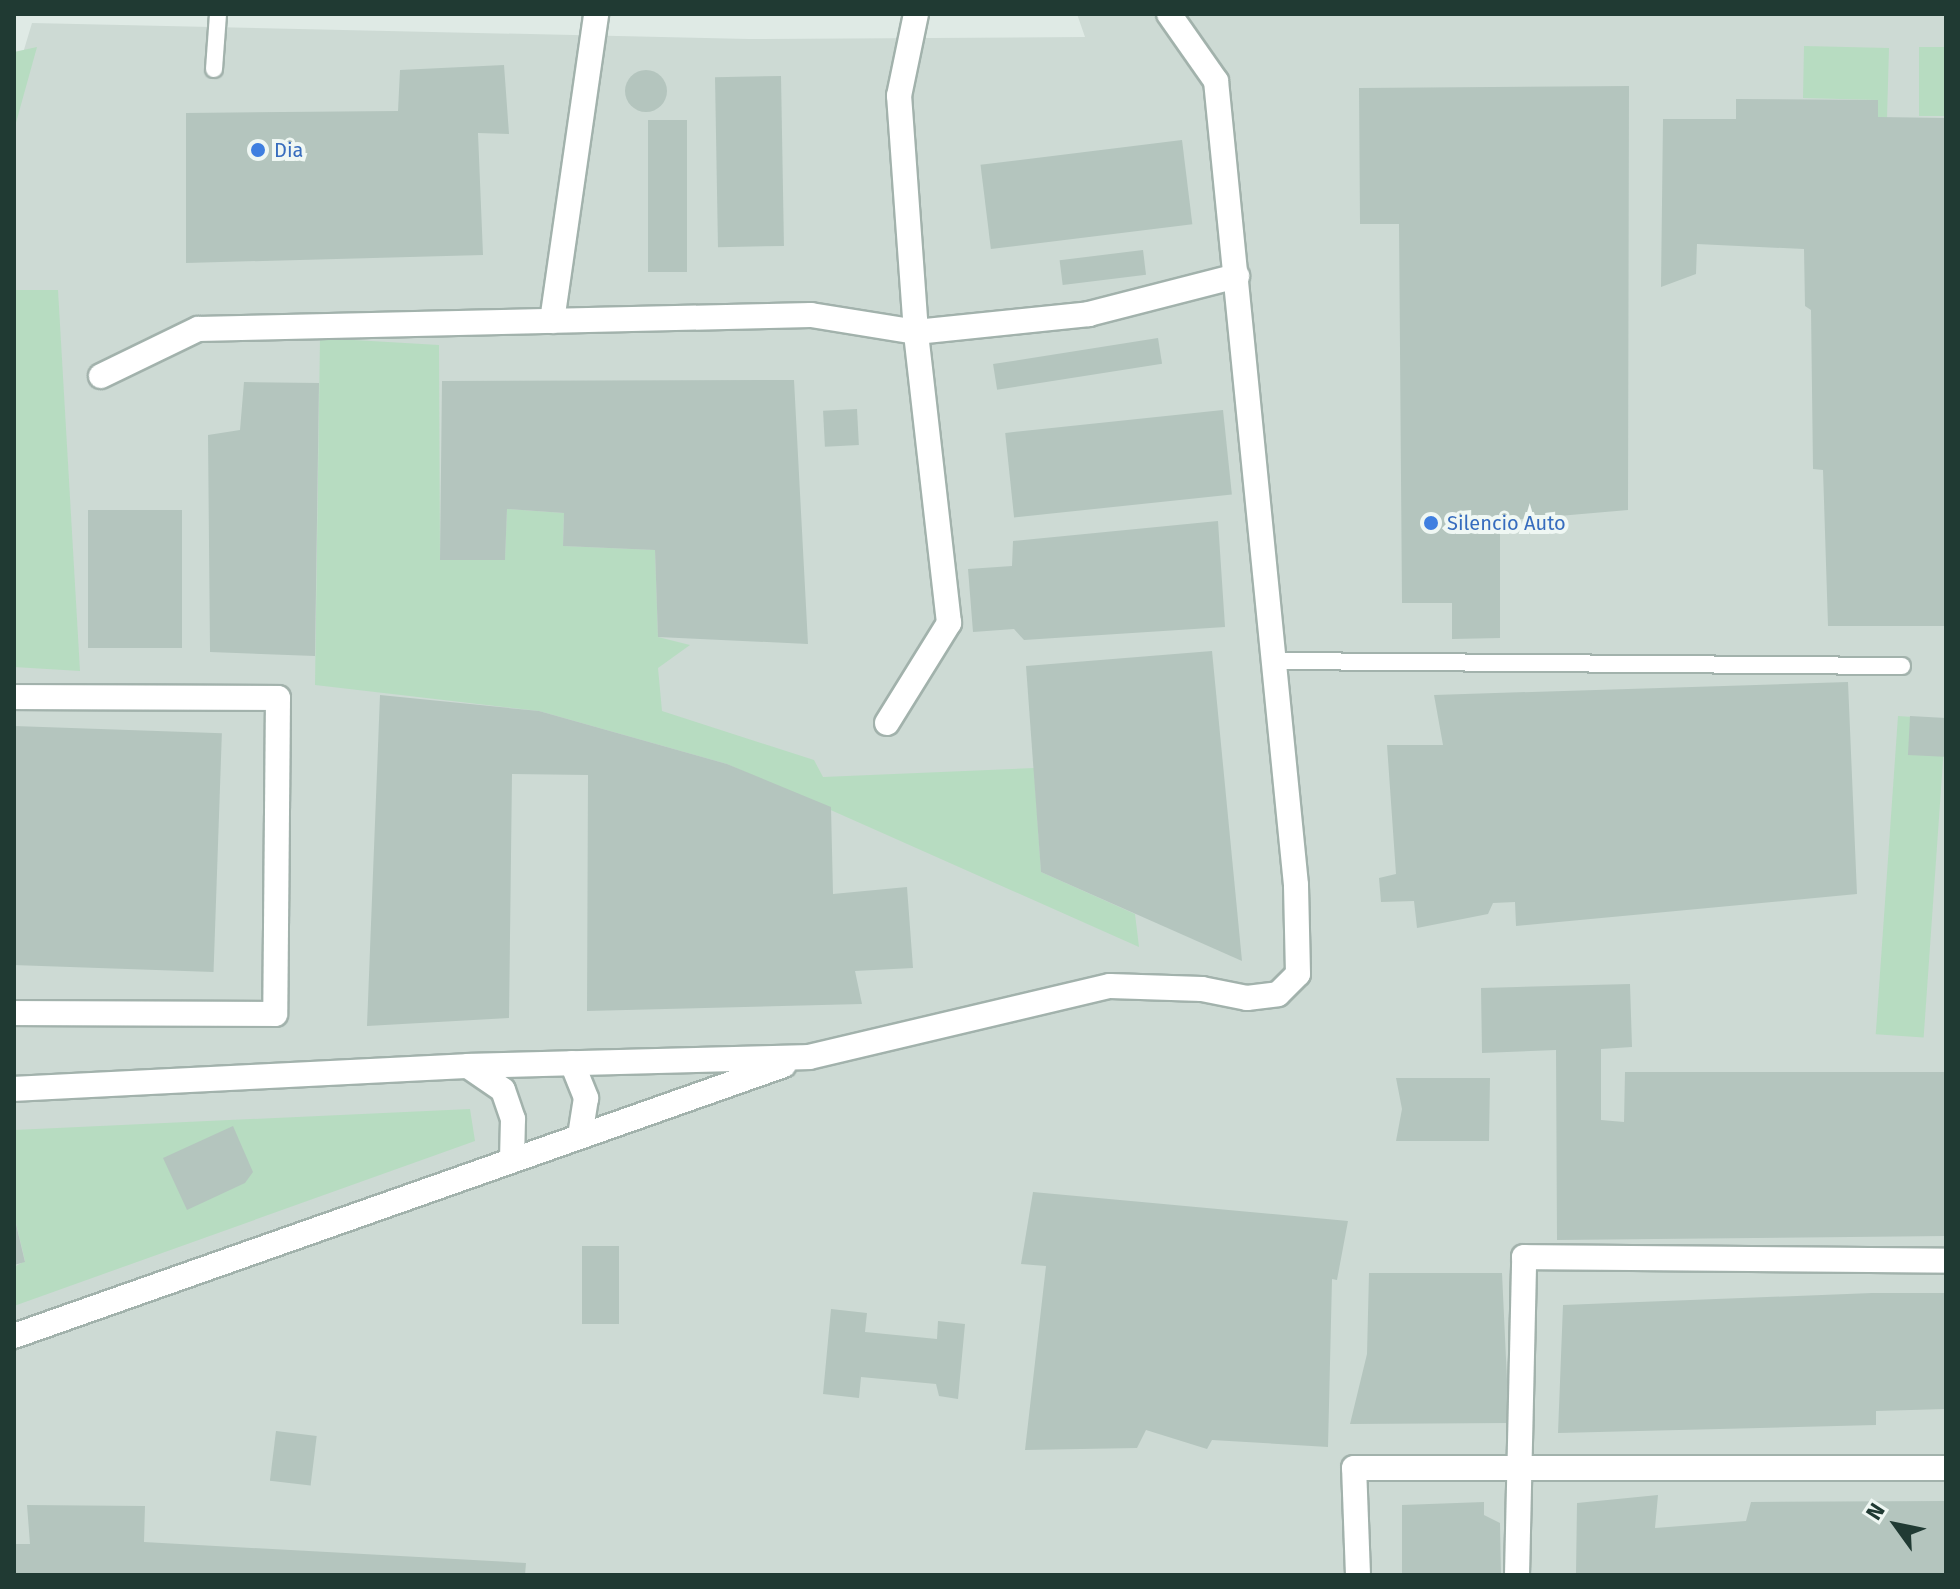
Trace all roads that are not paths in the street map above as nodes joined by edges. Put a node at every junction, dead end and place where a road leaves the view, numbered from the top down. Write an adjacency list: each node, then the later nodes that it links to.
1 (218, 14): 5 (lane)
2 (596, 14): 7 (street)
3 (916, 14): 8 (street)
4 (1169, 14): 6 (street)
5 (214, 69)
6 (1237, 276): 8 (street); 10 (street)
7 (552, 321): 8 (street); 9 (street)
8 (916, 332): 13 (street)
9 (101, 376)
10 (1277, 661): 11 (lane); 15 (street)
11 (1902, 666)
12 (14, 697): 14 (street)
13 (887, 723)
14 (14, 1013)
15 (809, 1057): 16 (street); 19 (street)
16 (572, 1063): 17 (street); 19 (street)
17 (468, 1066): 18 (street); 20 (street)
18 (14, 1089)
19 (580, 1135): 20 (street)
20 (512, 1159): 22 (street)
21 (1946, 1261): 24 (street)
22 (14, 1336)
23 (1946, 1468): 24 (street)
24 (1516, 1471): 25 (street); 26 (street)
25 (1358, 1575)
26 (1517, 1575)

